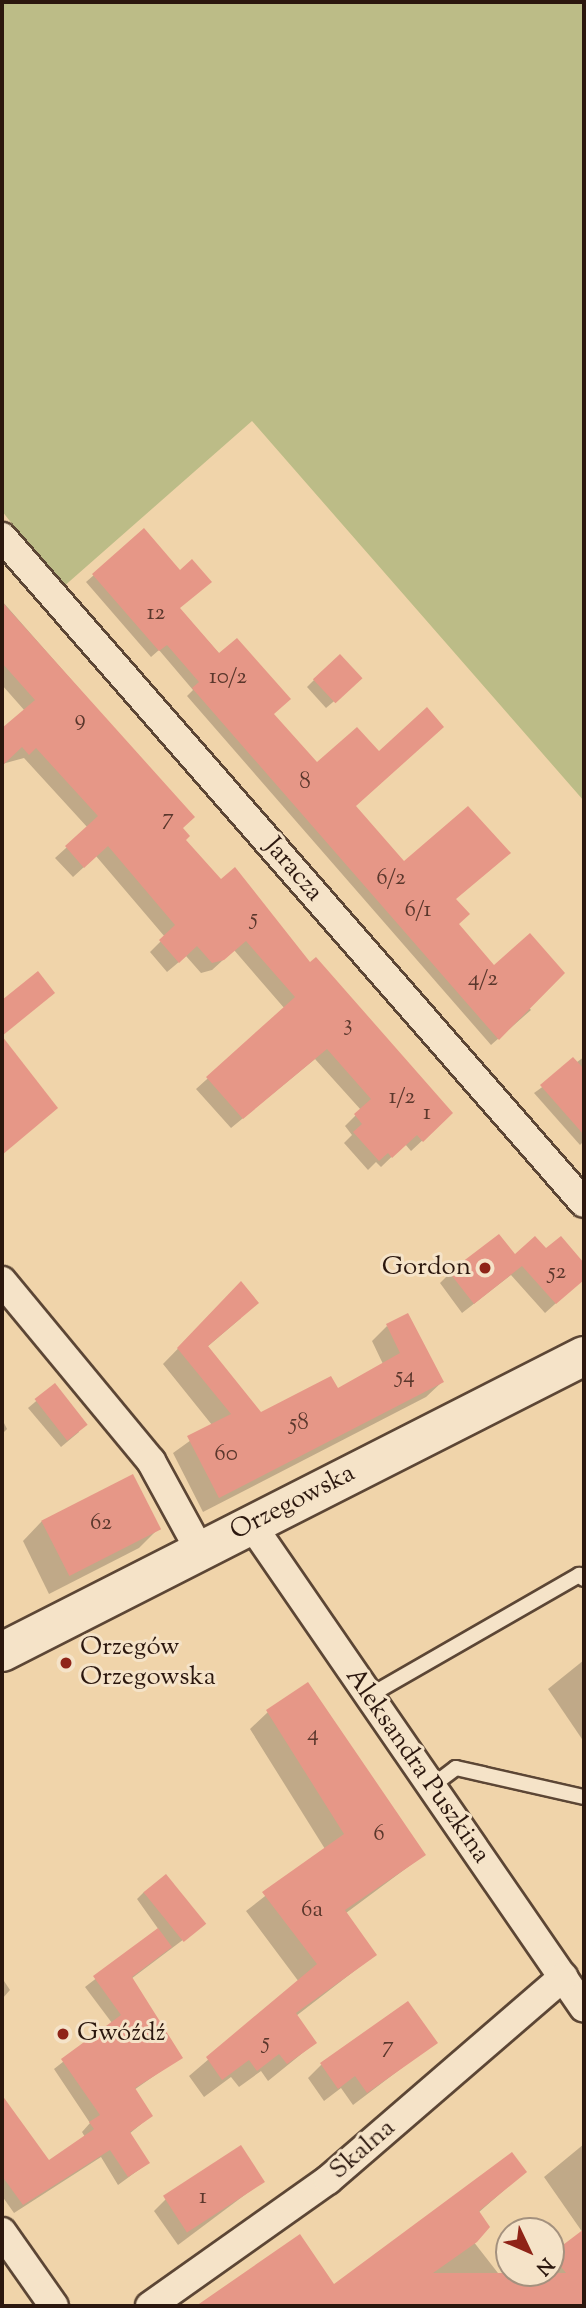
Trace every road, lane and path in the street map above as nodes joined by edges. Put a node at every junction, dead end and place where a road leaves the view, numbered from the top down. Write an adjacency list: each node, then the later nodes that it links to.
1 (2, 537): 2 (street, Jaracza)
2 (584, 1203)
3 (2, 1280): 6 (street)
4 (584, 1356): 5 (street, Orzegowska)
5 (251, 1524): 6 (street, Orzegowska); 9 (street, Aleksandra Puszkina)
6 (200, 1551): 8 (street, Orzegowska)
7 (584, 1579): 9 (lane)
8 (2, 1652)
9 (367, 1697): 10 (street, Aleksandra Puszkina)
10 (432, 1786): 11 (lane); 12 (street, Aleksandra Puszkina)
11 (584, 1797)
12 (563, 1977): 13 (street, Aleksandra Puszkina); 16 (street, Skalna)
13 (584, 2008)
14 (2, 2232): 15 (street)
15 (54, 2306)
16 (150, 2306)

